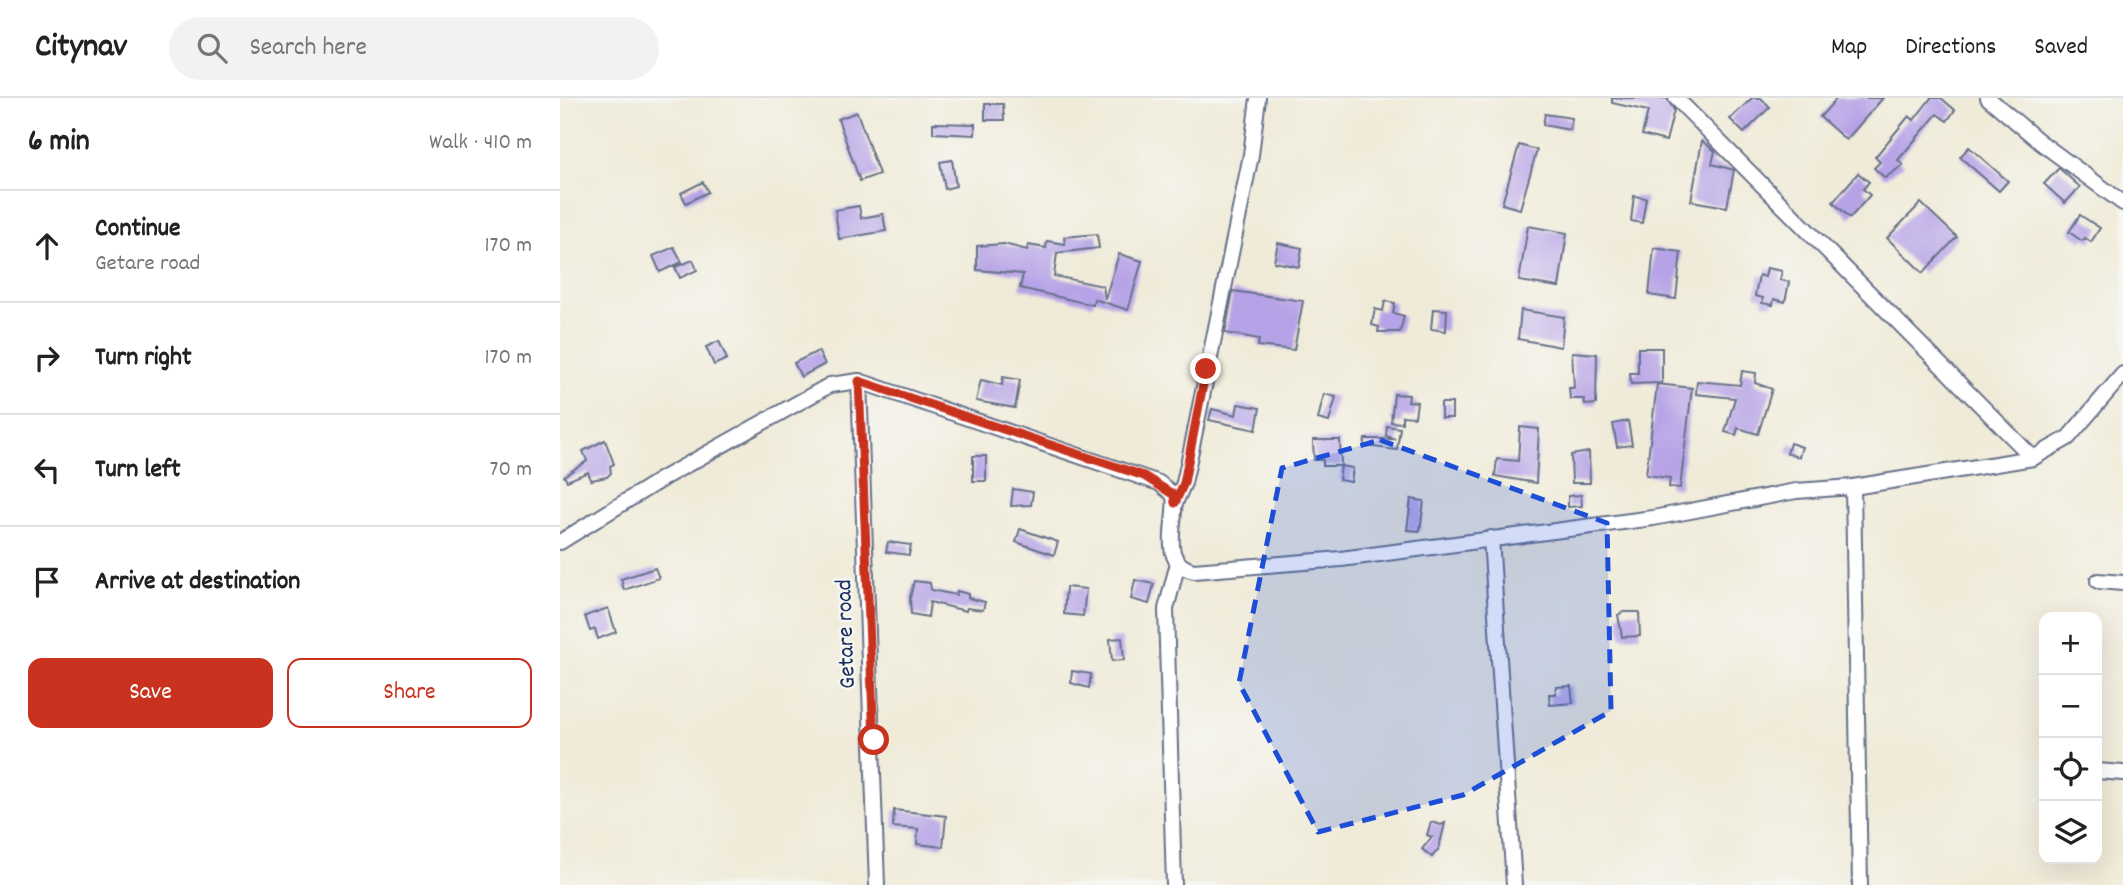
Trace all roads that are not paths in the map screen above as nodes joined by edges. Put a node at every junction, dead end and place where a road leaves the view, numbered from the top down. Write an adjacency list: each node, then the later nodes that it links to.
1 (1258, 98): 9 (street)
2 (1676, 98): 7 (street)
3 (1988, 98): 4 (street)
4 (2123, 203)
5 (2123, 374): 7 (street)
6 (859, 381): 9 (street); 11 (street); 17 (street, Getare road)
7 (2033, 458): 8 (street)
8 (1853, 486): 10 (street); 20 (street)
9 (1175, 503): 12 (street)
10 (1491, 538): 12 (street); 19 (street)
11 (560, 542)
12 (1178, 564): 18 (street)
13 (2098, 581): 14 (street)
14 (2123, 583)
15 (2102, 771): 16 (street)
16 (2123, 773)
17 (877, 885)
18 (1174, 885)
19 (1514, 885)
20 (1860, 885)

